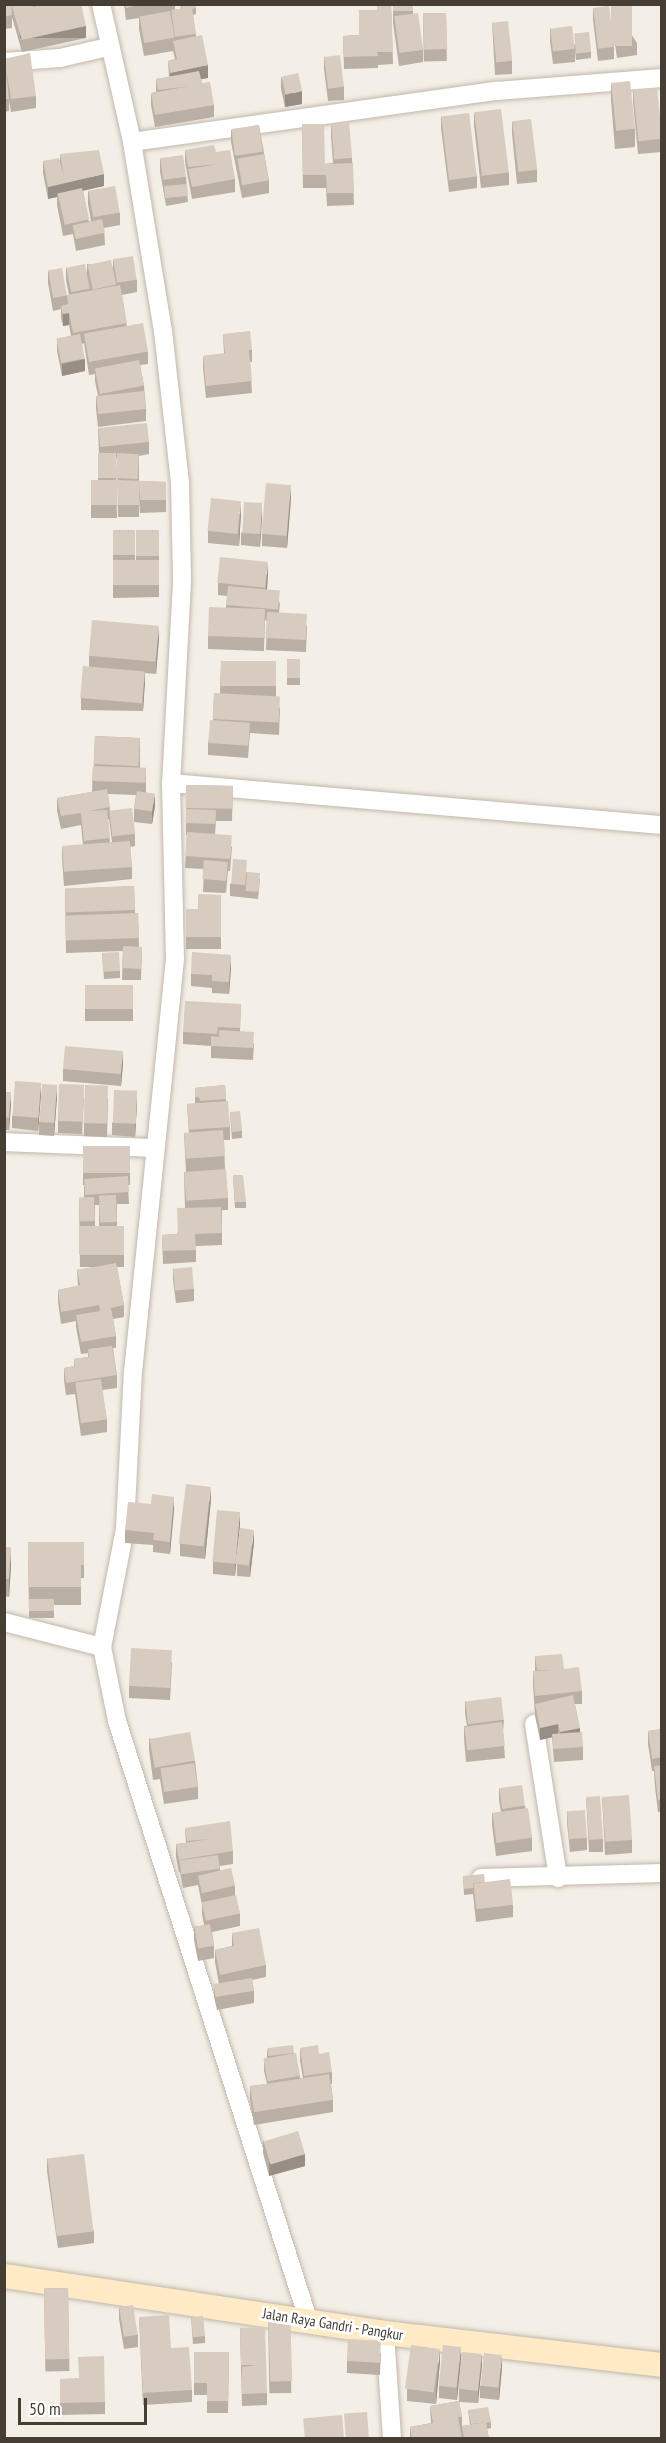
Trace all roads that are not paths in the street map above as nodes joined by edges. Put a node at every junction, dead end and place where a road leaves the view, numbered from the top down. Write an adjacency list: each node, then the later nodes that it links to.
1 (101, 4): 2 (street)
2 (108, 47): 3 (street); 5 (street)
3 (4, 62)
4 (662, 78): 5 (street)
5 (132, 142): 6 (street)
6 (171, 783): 7 (street); 9 (street)
7 (662, 825)
8 (4, 1142): 9 (street)
9 (154, 1148): 11 (street)
10 (4, 1622): 11 (street)
11 (102, 1647): 17 (street)
12 (534, 1724): 15 (street)
13 (662, 1873): 15 (street)
14 (481, 1878): 15 (street)
15 (558, 1878)
16 (4, 2276): 17 (street, Jalan Raya Gandri - Pangkur)
17 (308, 2319): 18 (street, Jalan Raya Gandri - Pangkur)
18 (385, 2333): 19 (street, Jalan Raya Gandri - Pangkur); 20 (street)
19 (662, 2365)
20 (392, 2439)

